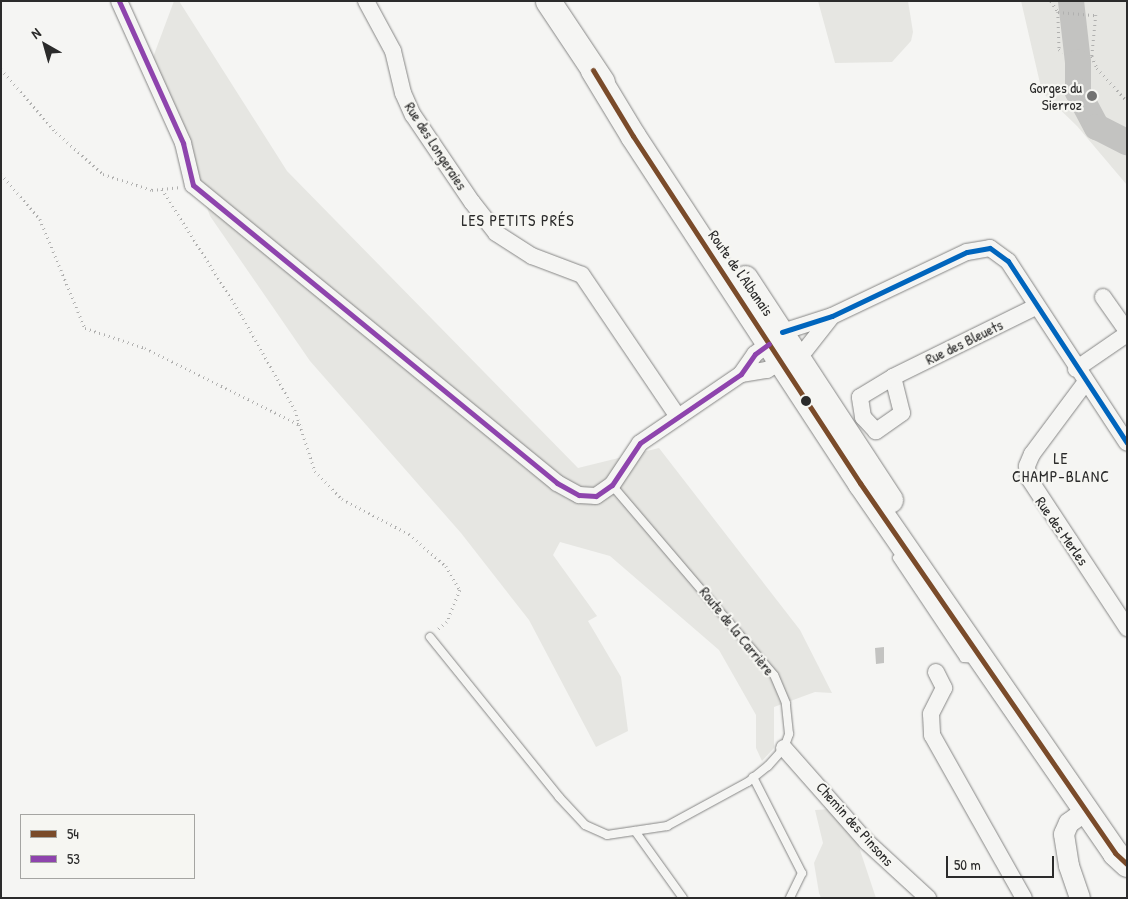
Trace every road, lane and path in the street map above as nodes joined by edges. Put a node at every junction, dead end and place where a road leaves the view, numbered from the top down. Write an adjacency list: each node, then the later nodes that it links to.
1 (119, 1): 11 (street)
2 (366, 1): 20 (street, Rue des Longeraies)
3 (548, 1): 8 (main road, Route de l'Albanais)
4 (1051, 1): 5 (path)
5 (1060, 13): 6 (path); 9 (path)
6 (1063, 52)
7 (1, 69): 12 (path)
8 (593, 70): 17 (main road, Route de l'Albanais); 17 (main road)
9 (1127, 101)
10 (1, 174): 21 (path)
11 (193, 185): 12 (path); 23 (street)
12 (162, 189): 21 (path)
13 (1103, 297): 16 (street)
14 (1035, 307): 15 (street); 18 (street); 19 (street, Rue des Bleuets)
15 (832, 316): 17 (street); 17 (street)
16 (1127, 332): 18 (street, Rue des Merles)
17 (783, 347): 20 (street); 25 (main road, Route de l'Albanais); 25 (main road, Route de l'Albanais)
18 (1081, 376): 22 (street); 26 (street, Rue des Merles)
19 (892, 377)
20 (678, 417): 23 (street)
21 (302, 426): 27 (path)
22 (1127, 443)
23 (612, 485): 30 (lane, Route de la Carrière)
24 (892, 552): 28 (lane)
25 (931, 582): 28 (main road, Route de l'Albanais)
26 (1127, 628)
27 (430, 637): 33 (lane)
28 (984, 659): 32 (main road, Route de l'Albanais)
29 (936, 672): 39 (street)
30 (784, 748): 31 (lane); 38 (street, Chemin des Pinsons)
31 (754, 777): 33 (lane); 37 (lane)
32 (1087, 810): 34 (main road, Route de l'Albanais); 40 (street)
33 (635, 831): 36 (lane)
34 (1121, 858): 35 (main road, Route de l'Albanais)
35 (1127, 882)
36 (682, 898)
37 (790, 898)
38 (928, 898)
39 (1024, 898)
40 (1080, 898)

